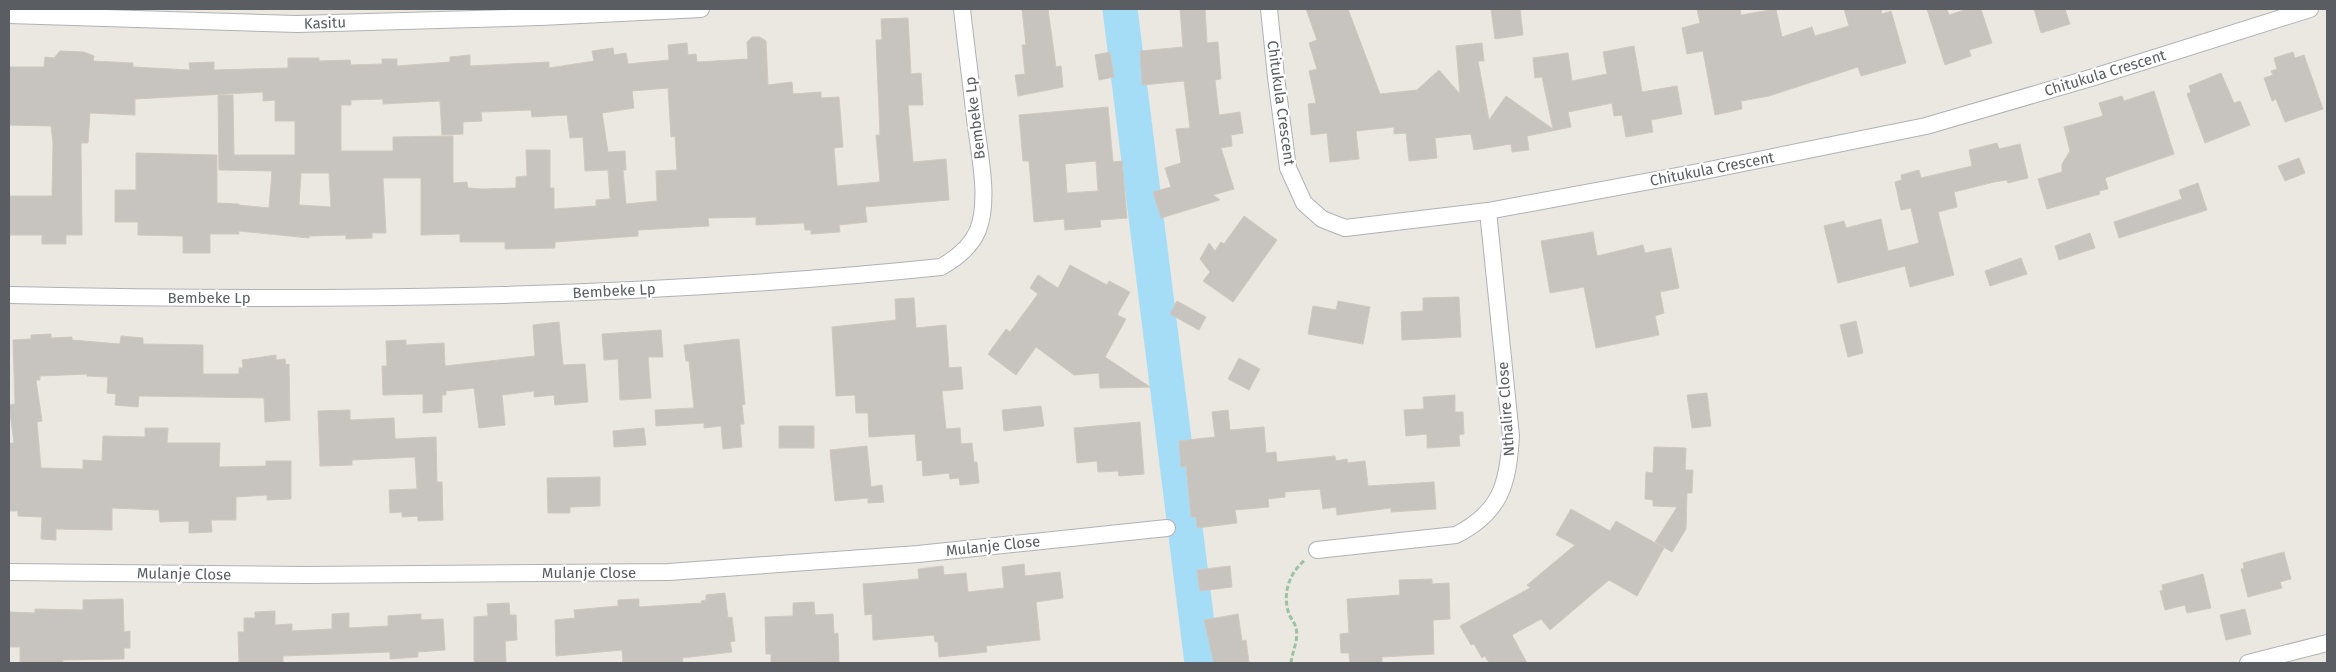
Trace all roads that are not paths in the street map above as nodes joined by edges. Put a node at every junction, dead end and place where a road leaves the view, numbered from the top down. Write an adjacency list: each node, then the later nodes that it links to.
1 (701, 9): 5 (street, Kasitu)
2 (962, 9): 7 (street, Bembeke Lp)
3 (1269, 9): 6 (street, Chitukula Crescent)
4 (2310, 9): 6 (street, Chitukula Crescent)
5 (9, 15)
6 (1488, 211): 9 (street, Nthalire Close)
7 (9, 295)
8 (1167, 528): 10 (street, Mulanje Close)
9 (1316, 550)
10 (9, 572)
11 (2327, 643): 12 (street)
12 (2248, 663)

